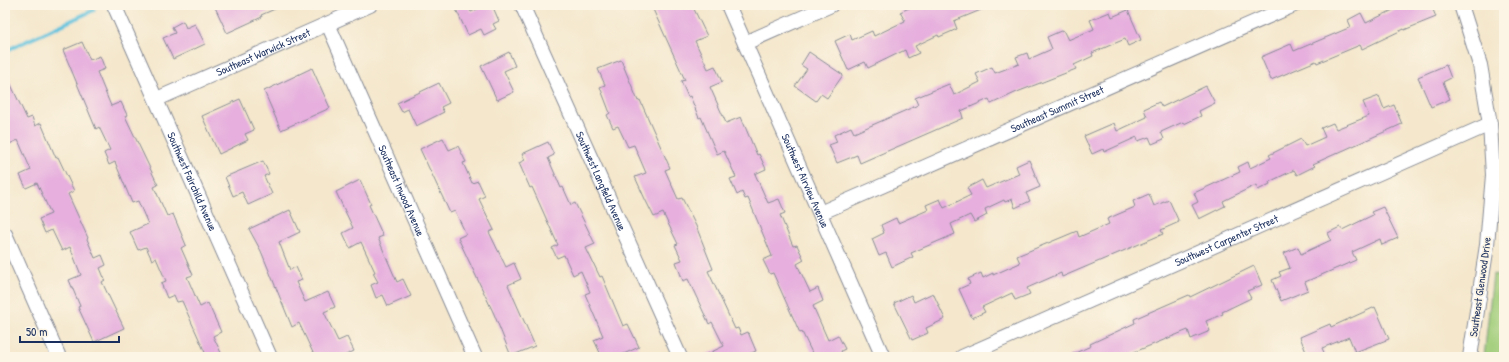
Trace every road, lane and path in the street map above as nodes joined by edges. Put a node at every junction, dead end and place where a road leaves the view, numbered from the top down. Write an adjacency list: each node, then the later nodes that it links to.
1 (114, 5): 10 (street, Southwest Fairchild Avenue)
2 (370, 5): 8 (street, Southeast Warwick Street)
3 (522, 5): 17 (street, Southwest Langfield Avenue)
4 (728, 5): 9 (street, Southwest Airview Avenue)
5 (831, 5): 9 (street)
6 (1294, 5): 12 (street, Southeast Summit Street)
7 (1461, 5): 11 (street, Southeast Glenwood Drive)
8 (328, 24): 10 (street, Southeast Warwick Street); 16 (street, Southeast Inwood Avenue)
9 (745, 43): 12 (street, Southwest Airview Avenue)
10 (157, 100): 15 (street, Southwest Fairchild Avenue)
11 (1490, 124): 19 (street, Southwest Carpenter Street); 20 (street, Southeast Glenwood Drive)
12 (820, 213): 18 (street, Southwest Airview Avenue)
13 (5, 234): 14 (street)
14 (59, 357)
15 (270, 357)
16 (475, 357)
17 (680, 357)
18 (883, 357)
19 (962, 357)
20 (1470, 357)

